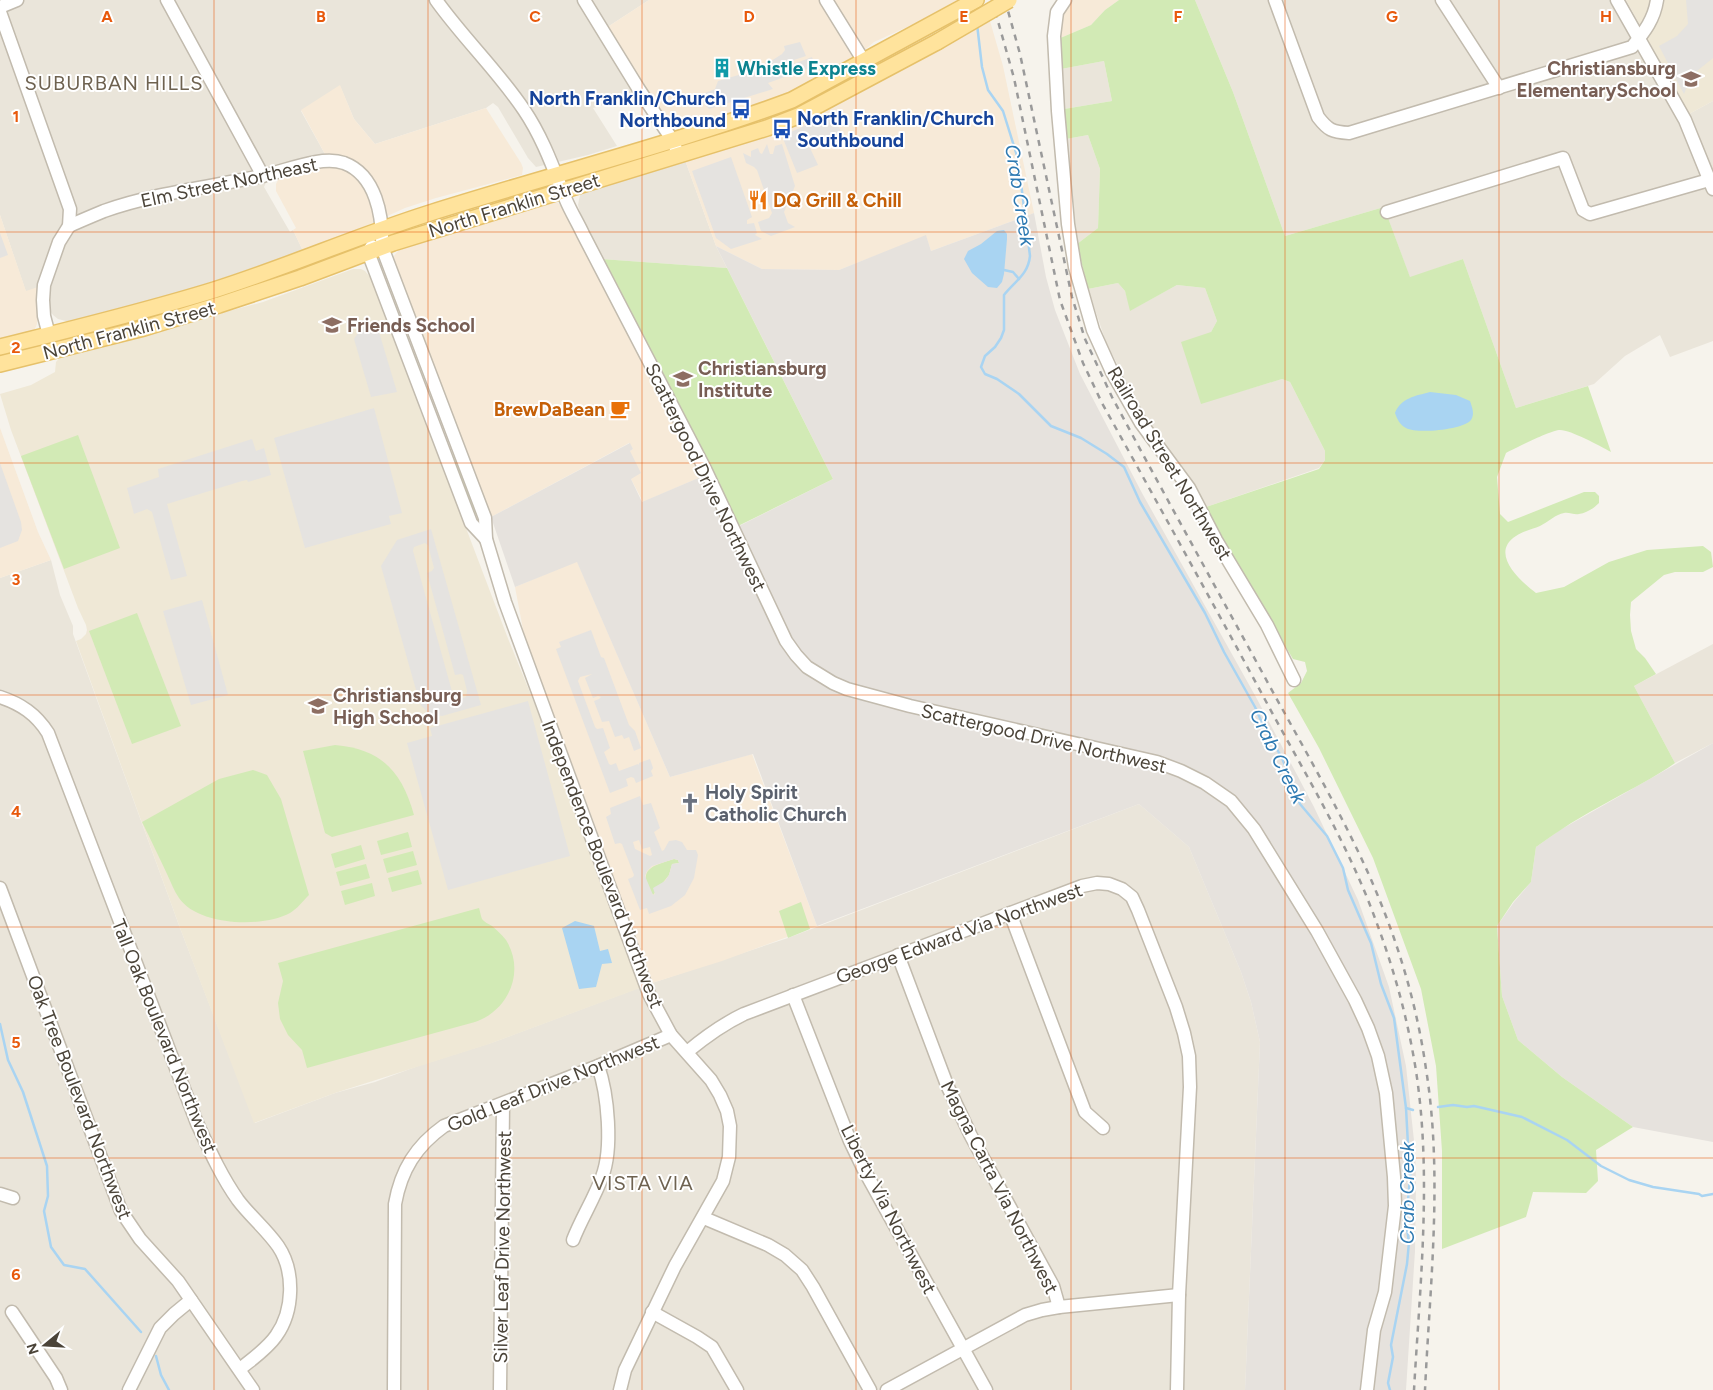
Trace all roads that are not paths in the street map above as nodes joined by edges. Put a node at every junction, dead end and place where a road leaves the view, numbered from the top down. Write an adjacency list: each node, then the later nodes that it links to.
1 (17, 0): 13 (street)
2 (166, 0): 22 (street)
3 (436, 0): 21 (street, Scattergood Drive Northwest)
4 (584, 0): 19 (street)
5 (826, 0): 16 (street)
6 (976, 0): 16 (main road, North Franklin Street)
7 (1009, 0): 17 (main road, North Franklin Street, bridge)
8 (1064, 0): 32 (street, Railroad Street Northwest)
9 (1275, 0): 18 (street)
10 (1442, 0): 18 (street)
11 (1617, 0): 15 (street)
12 (1657, 0): 15 (street)
13 (0, 6)
14 (0, 12): 26 (street)
15 (1639, 39): 18 (street); 23 (street)
16 (865, 62): 17 (street); 19 (main road, North Franklin Street)
17 (873, 76): 20 (main road, North Franklin Street)
18 (1498, 88)
19 (673, 141): 20 (street); 21 (main road, North Franklin Street)
20 (678, 156): 24 (main road, North Franklin Street)
21 (557, 175): 24 (street, Scattergood Drive Northwest); 27 (main road, North Franklin Street)
22 (264, 176): 26 (street, Elm Street Northeast); 27 (street, Elm Street Northeast)
23 (1711, 184): 25 (street)
24 (563, 190): 28 (main road, North Franklin Street); 65 (street, Scattergood Drive Northwest)
25 (1387, 212)
26 (69, 226): 29 (street)
27 (383, 228): 28 (street); 29 (main road, North Franklin Street)
28 (375, 249): 31 (main road, North Franklin Street); 38 (street, Independence Boulevard Northwest)
29 (49, 335): 30 (main road, North Franklin Street)
30 (0, 347)
31 (0, 364)
32 (1294, 680)
33 (0, 697): 53 (street, Tall Oak Boulevard Northwest)
34 (0, 888): 48 (street, Oak Tree Boulevard Northwest)
35 (1010, 913): 36 (street, George Edward Via Northwest); 42 (street); 47 (street, George Edward Via Northwest)
36 (898, 955): 37 (street, George Edward Via Northwest); 49 (street, Magna Carta Via Northwest)
37 (793, 995): 39 (street, George Edward Via Northwest); 52 (street, Liberty Via Northwest)
38 (672, 1035): 39 (street, Independence Boulevard Northwest); 40 (street, Gold Leaf Drive Northwest)
39 (687, 1052): 45 (street, Independence Boulevard Northwest)
40 (598, 1066): 41 (street, Gold Leaf Drive Northwest); 46 (street)
41 (503, 1104): 57 (street, Gold Leaf Drive Northwest); 58 (street, Silver Leaf Drive Northwest)
42 (1103, 1128)
43 (0, 1194): 44 (street)
44 (13, 1198)
45 (704, 1218): 51 (street, Independence Boulevard Northwest); 61 (street)
46 (573, 1240)
47 (1179, 1295): 49 (street); 64 (street, George Edward Via Northwest)
48 (191, 1300): 53 (street, Oak Tree Boulevard Northwest); 55 (street)
49 (1059, 1307): 52 (street)
50 (12, 1312): 54 (street)
51 (652, 1312): 59 (street, Independence Boulevard Northwest); 60 (street)
52 (962, 1348): 62 (street); 63 (street, Liberty Via Northwest)
53 (240, 1370): 56 (street, Oak Tree Boulevard Northwest)
54 (61, 1390)
55 (129, 1390)
56 (253, 1390)
57 (394, 1390)
58 (500, 1390)
59 (620, 1390)
60 (737, 1390)
61 (870, 1390)
62 (887, 1390)
63 (986, 1390)
64 (1177, 1390)
65 (1367, 1390)

